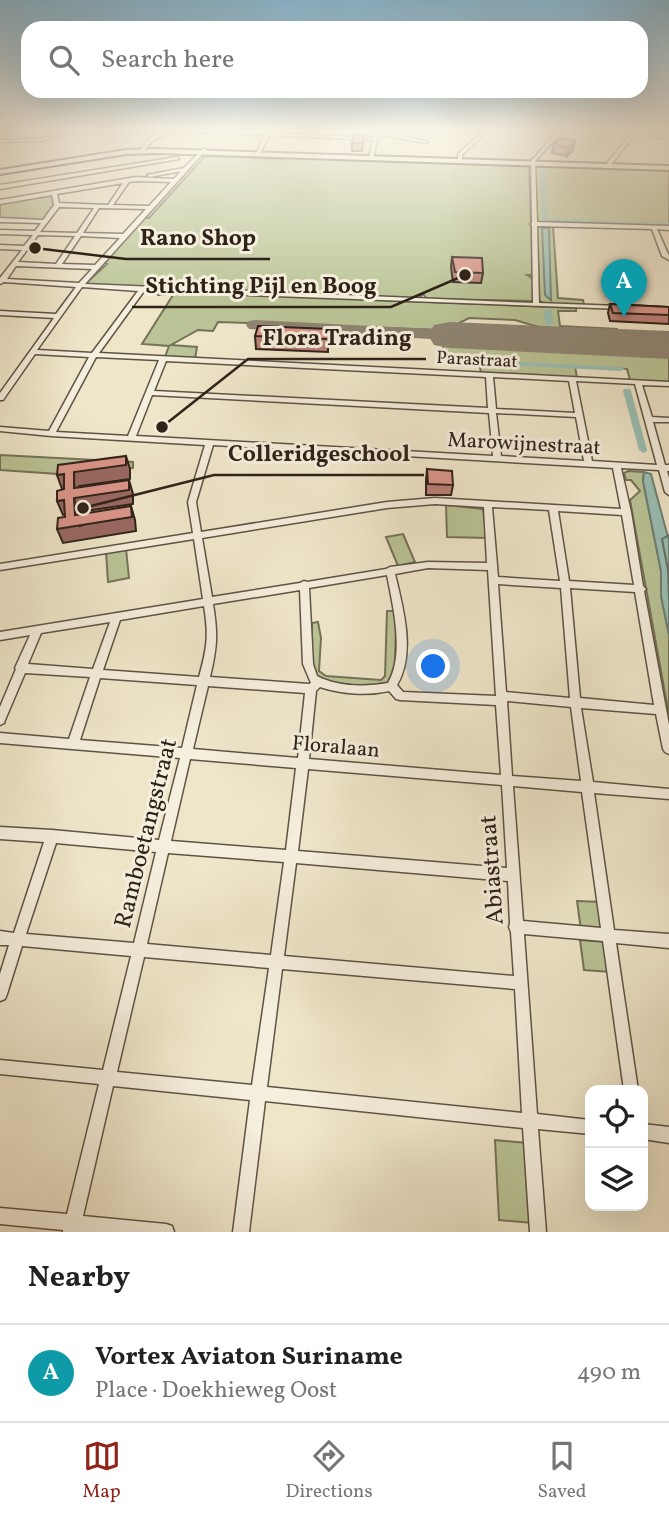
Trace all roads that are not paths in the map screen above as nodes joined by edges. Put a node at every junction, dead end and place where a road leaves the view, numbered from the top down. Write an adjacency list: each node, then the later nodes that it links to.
1 (1, 185): 7 (street)
2 (98, 185): 6 (street)
3 (124, 185): 11 (street)
4 (171, 185): 12 (street)
5 (533, 185): 15 (street)
6 (54, 193): 7 (street); 9 (street)
7 (8, 201): 8 (street)
8 (0, 202)
9 (57, 205): 10 (street); 14 (street)
10 (98, 206): 11 (street); 20 (street)
11 (110, 206): 12 (street)
12 (150, 208): 21 (street)
13 (0, 220): 14 (street)
14 (45, 222): 19 (street)
15 (533, 224): 16 (street); 31 (street)
16 (654, 228): 17 (street); 24 (street)
17 (669, 228)
18 (0, 232): 19 (street)
19 (36, 234): 20 (street); 23 (street)
20 (78, 234): 21 (street); 26 (street)
21 (124, 236): 27 (street)
22 (0, 247): 23 (street)
23 (25, 248): 25 (street)
24 (669, 258)
25 (14, 264): 26 (street); 28 (street)
26 (58, 266): 27 (street)
27 (94, 267): 29 (street)
28 (1, 281): 29 (street)
29 (81, 284): 30 (street); 34 (street)
30 (142, 289): 31 (street); 36 (street)
31 (536, 304): 32 (street)
32 (628, 308)
33 (0, 313): 34 (street)
34 (58, 316): 35 (street)
35 (32, 352): 36 (street, Parastraat); 43 (street)
36 (94, 355): 37 (street, Parastraat); 49 (street)
37 (163, 359): 38 (street, Parastraat); 42 (street)
38 (489, 375): 39 (street, Parastraat); 44 (street)
39 (572, 379): 40 (street, Parastraat); 45 (street)
40 (638, 382): 41 (street, Parastraat); 46 (street)
41 (669, 384)
42 (149, 393): 44 (street); 50 (street)
43 (0, 398)
44 (494, 411): 45 (street); 52 (street)
45 (578, 415): 53 (street)
46 (649, 419): 47 (street); 55 (street)
47 (669, 420)
48 (0, 429): 49 (street, Marowijnestraat)
49 (51, 434): 50 (street, Marowijnestraat)
50 (131, 439): 51 (street, Marowijnestraat)
51 (210, 443): 52 (street, Marowijnestraat); 60 (street, Ramboetangstraat)
52 (497, 458): 53 (street, Marowijnestraat)
53 (589, 464): 54 (street, Marowijnestraat)
54 (616, 465): 55 (street, Marowijnestraat); 59 (street)
55 (665, 467): 56 (street)
56 (669, 492)
57 (488, 505): 58 (street); 60 (street); 63 (street, Abiastraat)
58 (553, 508): 59 (street); 65 (street)
59 (627, 512): 66 (street)
60 (198, 535): 61 (street); 67 (street, Ramboetangstraat)
61 (0, 567)
62 (390, 570): 63 (street); 64 (street); 75 (street)
63 (493, 573): 65 (street); 76 (street, Abiastraat)
64 (304, 584): 67 (street); 74 (street)
65 (565, 584): 66 (street); 77 (street)
66 (641, 589): 78 (street)
67 (208, 600): 68 (street); 73 (street, Ramboetangstraat)
68 (116, 617): 69 (street); 72 (street)
69 (37, 630): 70 (street); 71 (street)
70 (0, 636)
71 (20, 668): 72 (street); 79 (street)
72 (97, 674): 73 (street); 81 (street)
73 (202, 684): 74 (street); 83 (street, Ramboetangstraat)
74 (314, 686): 75 (street); 84 (street)
75 (391, 686): 76 (street)
76 (501, 699): 77 (street); 85 (street, Abiastraat)
77 (575, 700): 78 (street); 86 (street)
78 (660, 710): 82 (street)
79 (0, 720)
80 (0, 738): 81 (street, Floralaan)
81 (74, 744): 83 (street, Floralaan)
82 (669, 749)
83 (187, 752): 84 (street, Floralaan); 90 (street, Ramboetangstraat)
84 (304, 762): 85 (street, Floralaan); 91 (street)
85 (506, 780): 86 (street, Floralaan); 92 (street, Abiastraat)
86 (588, 786): 87 (street, Floralaan); 94 (street)
87 (669, 793)
88 (0, 833): 89 (street)
89 (52, 836): 90 (street); 96 (street)
90 (163, 845): 91 (street); 98 (street, Ramboetangstraat)
91 (292, 857): 92 (street); 99 (street)
92 (513, 875): 93 (street, Abiastraat)
93 (515, 927): 94 (street); 100 (street, Abiastraat)
94 (610, 936): 97 (street); 104 (street)
95 (0, 938): 96 (street)
96 (19, 940): 98 (street); 101 (street)
97 (669, 941)
98 (138, 951): 99 (street); 103 (street, Ramboetangstraat)
99 (276, 964): 100 (street); 105 (street)
100 (520, 984): 106 (street, Abiastraat)
101 (0, 994)
102 (0, 1067): 103 (street)
103 (108, 1077): 105 (street); 111 (street, Ramboetangstraat)
104 (630, 1085)
105 (257, 1095): 106 (street); 113 (street)
106 (531, 1120): 107 (street); 114 (street, Abiastraat)
107 (585, 1126)
108 (648, 1133): 109 (street)
109 (669, 1135)
110 (0, 1216): 111 (street)
111 (72, 1227): 112 (street)
112 (166, 1232)
113 (241, 1232)
114 (538, 1232)

